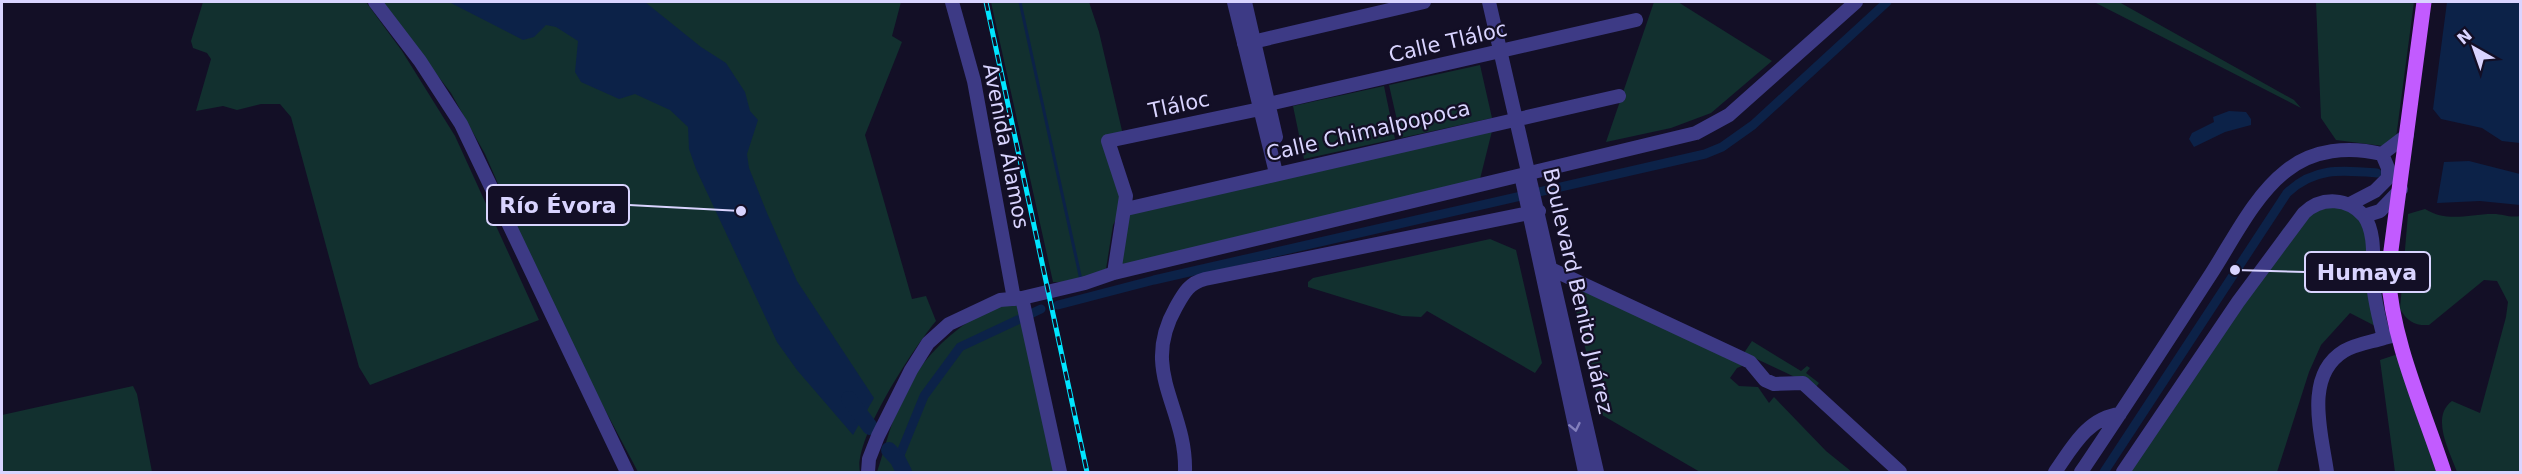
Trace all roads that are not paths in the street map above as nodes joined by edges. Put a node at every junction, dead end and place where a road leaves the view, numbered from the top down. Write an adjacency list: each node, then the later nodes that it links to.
1 (375, 2): 33 (street)
2 (952, 2): 28 (street, Avenida Álamos)
3 (1234, 2): 12 (street)
4 (1245, 2): 12 (street)
5 (1424, 2): 10 (street)
6 (1481, 2): 13 (street)
7 (1489, 2): 13 (street)
8 (1856, 2): 20 (street)
9 (2424, 2): 17 (main road)
10 (1365, 8): 12 (street)
11 (1636, 20): 13 (street, Calle Tláloc)
12 (1249, 43): 15 (street)
13 (1496, 52): 15 (street, Calle Tláloc); 16 (street, Boulevard Benito Juárez)
14 (1619, 96): 16 (street, Calle Chimalpopoca)
15 (1264, 106): 19 (street); 23 (street, Tláloc)
16 (1512, 120): 19 (street, Calle Chimalpopoca); 20 (street, Boulevard Benito Juárez)
17 (2407, 135): 18 (street); 21 (main road)
18 (2382, 154): 22 (street); 30 (street)
19 (1280, 172): 23 (street, Calle Chimalpopoca)
20 (1526, 179): 24 (street, Boulevard Benito Juárez); 27 (street)
21 (2401, 189): 25 (street); 29 (main road)
22 (2350, 204): 25 (street); 42 (street)
23 (1126, 208): 27 (street)
24 (1533, 208): 26 (street, Boulevard Benito Juárez); 36 (street); 37 (street, Boulevard Benito Juárez, one-way to 37)
25 (2364, 216): 29 (street)
26 (1551, 269): 38 (street, Boulevard Benito Juárez); 39 (street)
27 (1114, 273): 28 (street)
28 (1018, 299): 34 (street); 35 (street, Avenida Álamos)
29 (2391, 336): 43 (street); 44 (main road)
30 (2120, 414): 31 (street); 32 (street)
31 (2077, 440): 32 (street); 40 (street)
32 (2095, 452): 41 (street)
33 (627, 472)
34 (868, 472)
35 (1060, 472)
36 (1185, 472)
37 (1585, 472)
38 (1597, 472)
39 (1900, 472)
40 (2055, 472)
41 (2081, 472)
42 (2123, 472)
43 (2327, 472)
44 (2444, 472)

